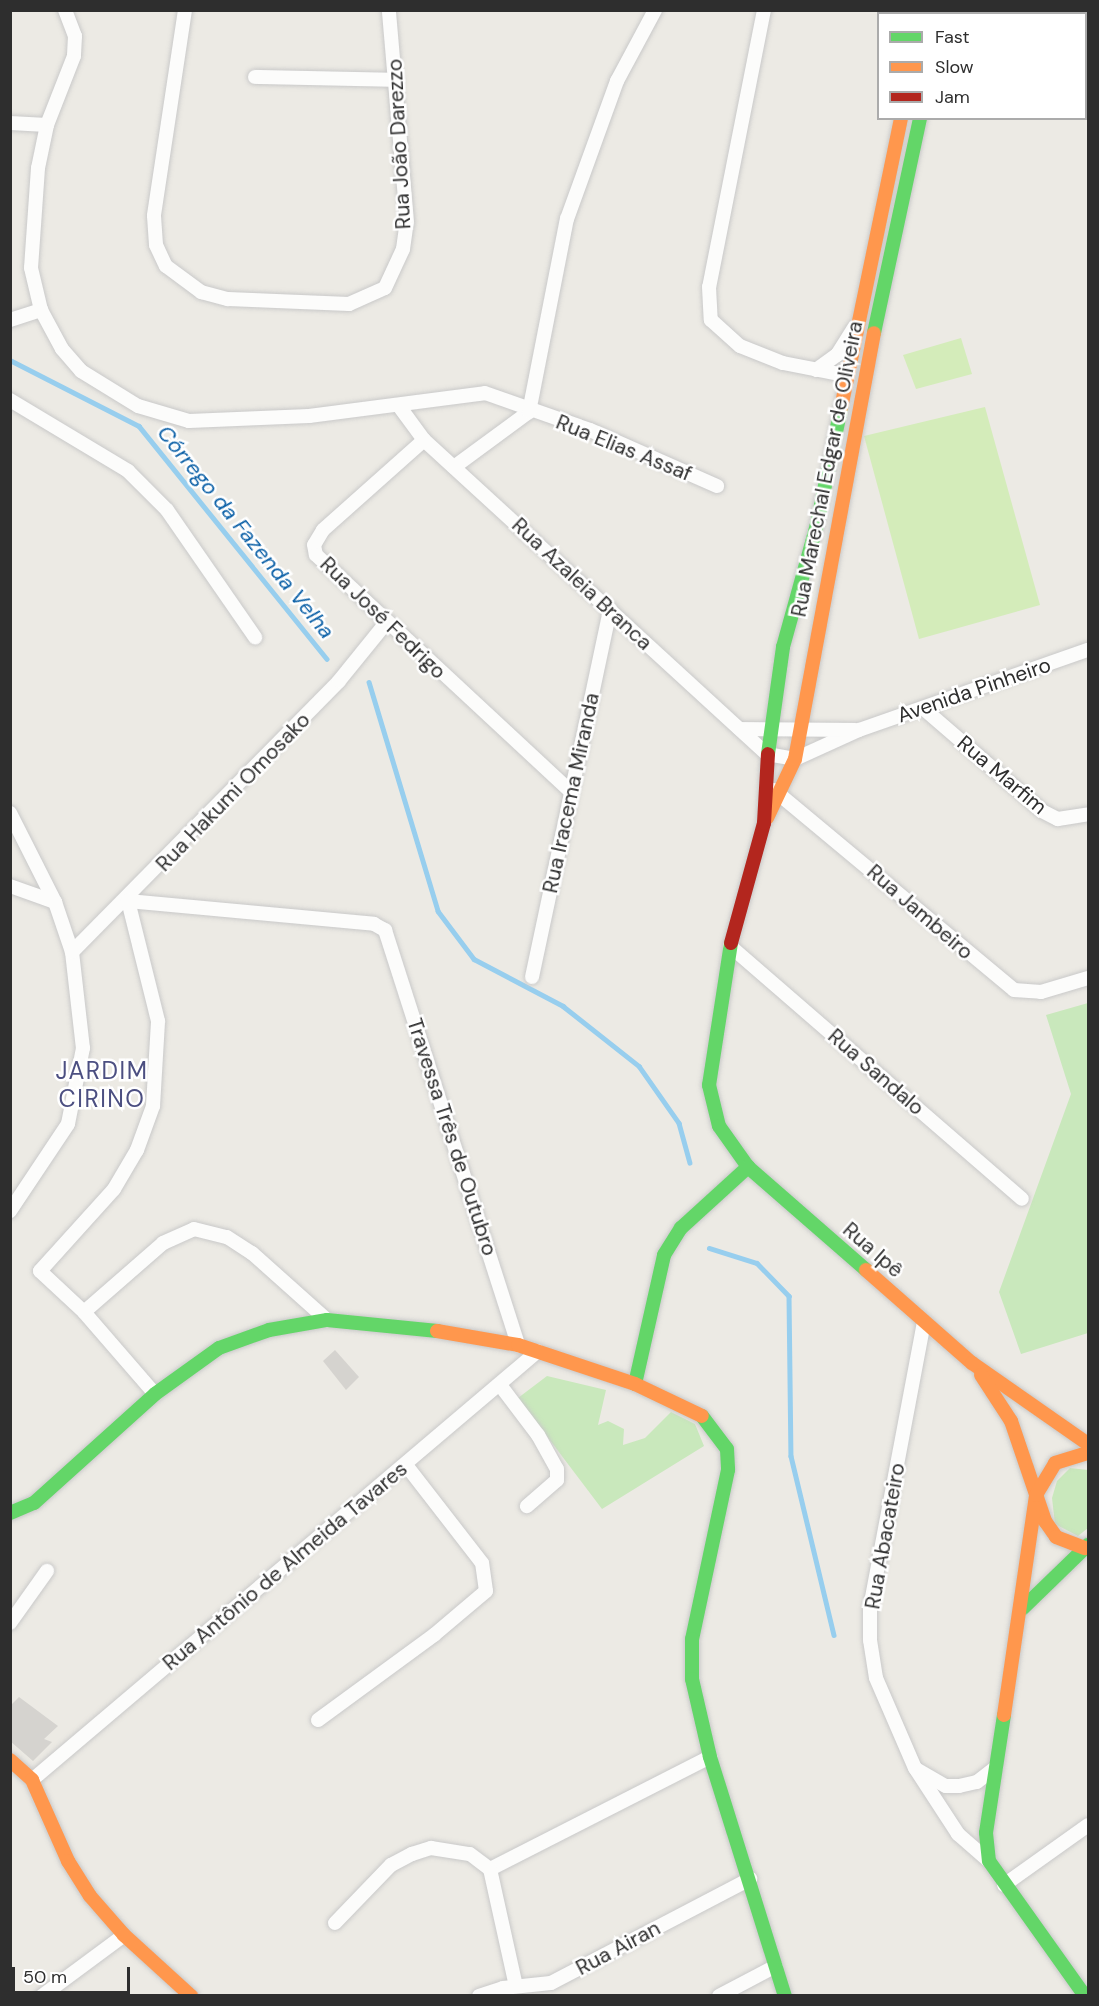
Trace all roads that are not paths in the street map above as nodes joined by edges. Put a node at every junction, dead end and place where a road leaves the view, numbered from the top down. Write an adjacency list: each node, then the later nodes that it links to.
1 (65, 10): 11 (street, Rua Elias Assaf)
2 (185, 10): 7 (street, Rua João Darezzo)
3 (388, 10): 7 (street, Rua João Darezzo)
4 (655, 10): 19 (street)
5 (764, 10): 15 (street)
6 (255, 77): 7 (street)
7 (396, 80)
8 (901, 120): 14 (main road, Rua Marechal Edgar de Oliveira)
9 (920, 120): 30 (main road, Rua Marechal Edgar de Oliveira)
10 (10, 123): 11 (street)
11 (47, 125): 12 (street, Rua Elias Assaf)
12 (41, 310): 13 (street); 18 (street, Rua Elias Assaf)
13 (10, 320)
14 (855, 325): 15 (street); 16 (main road, Rua Marechal Edgar de Oliveira)
15 (816, 370): 16 (street)
16 (844, 375): 28 (main road, Rua Marechal Edgar de Oliveira)
17 (10, 400): 25 (street)
18 (399, 406): 19 (street, Rua Elias Assaf); 20 (street, Rua Azaleia Branca)
19 (529, 412): 21 (street); 22 (street, Rua Elias Assaf)
20 (424, 440): 21 (street, Rua Azaleia Branca); 24 (street, Rua José Fedrigo)
21 (454, 467): 23 (street, Rua Azaleia Branca)
22 (717, 486)
23 (609, 609): 29 (street, Rua Azaleia Branca); 35 (street, Rua Iracema Miranda)
24 (386, 623): 35 (street, Rua José Fedrigo); 41 (street, Rua Hakumi Omosako)
25 (255, 637)
26 (1089, 650): 27 (street, Avenida Pinheiro)
27 (924, 709): 31 (street, Avenida Pinheiro); 38 (street, Rua Marfim)
28 (769, 726): 29 (street); 30 (street, Avenida Pinheiro); 32 (main road, Rua Marechal Edgar de Oliveira)
29 (740, 729): 32 (street, Rua Azaleia Branca)
30 (798, 730): 31 (street, Avenida Pinheiro); 33 (main road, Rua Marechal Edgar de Oliveira)
31 (859, 730): 33 (street, Avenida Pinheiro)
32 (767, 754): 33 (street); 34 (main road, Rua Marechal Edgar de Oliveira)
33 (795, 759): 36 (main road, Rua Marechal Edgar de Oliveira)
34 (766, 787): 36 (street, Rua Jambeiro); 39 (main road, Rua Marechal Edgar de Oliveira)
35 (570, 791): 45 (street, Rua Iracema Miranda)
36 (781, 793): 39 (main road, Rua Marechal Edgar de Oliveira); 46 (street, Rua Jambeiro)
37 (10, 813): 42 (street)
38 (1089, 814)
39 (764, 823): 43 (main road, Rua Marechal Edgar de Oliveira)
40 (10, 886): 42 (street)
41 (128, 901): 44 (street, Rua Hakumi Omosako); 50 (street); 53 (street, Travessa Três de Outubro)
42 (55, 902): 44 (street)
43 (730, 946): 47 (main road, Rua Marechal Edgar de Oliveira); 48 (street, Rua Sandalo)
44 (72, 952): 49 (street)
45 (532, 977)
46 (1089, 978)
47 (748, 1167): 52 (main road, Rua Ipê); 56 (main road)
48 (1022, 1198)
49 (10, 1211)
50 (84, 1312): 51 (street); 58 (street)
51 (327, 1320): 53 (main road); 58 (main road)
52 (924, 1322): 55 (main road, Rua Ipê); 73 (street, Rua Abacateiro)
53 (518, 1345): 54 (main road)
54 (538, 1351): 56 (main road); 57 (street, Rua Antônio de Almeida Tavares)
55 (972, 1363): 59 (main road, Rua Ipê); 62 (main road, Rua Ipê)
56 (635, 1384): 70 (main road)
57 (500, 1385): 61 (street, Rua Antônio de Almeida Tavares); 63 (street)
58 (155, 1394): 64 (main road)
59 (1089, 1444)
60 (1089, 1453): 62 (main road)
61 (406, 1466): 69 (street); 74 (street, Rua Antônio de Almeida Tavares)
62 (1036, 1495): 65 (main road, Rua Ipê); 67 (main road)
63 (527, 1506)
64 (10, 1513)
65 (1087, 1546): 67 (main road)
66 (47, 1571): 68 (street)
67 (1023, 1608): 72 (main road)
68 (10, 1623)
69 (318, 1720)
70 (710, 1757): 77 (street); 78 (main road)
71 (10, 1760): 74 (main road)
72 (996, 1767): 73 (street); 76 (main road)
73 (915, 1768): 76 (street, Rua Abacateiro)
74 (32, 1780): 81 (main road)
75 (1089, 1825): 79 (street)
76 (989, 1861): 79 (main road)
77 (490, 1869): 80 (street); 83 (street)
78 (750, 1879): 82 (main road); 83 (street, Rua Airan)
79 (1004, 1885): 84 (main road)
80 (335, 1923)
81 (124, 1935): 85 (street); 86 (main road)
82 (776, 1966): 88 (street); 89 (main road)
83 (516, 1986): 87 (street, Rua Airan)
84 (1086, 1993)
85 (42, 1995)
86 (191, 1995)
87 (479, 1995)
88 (719, 1995)
89 (785, 1995)

